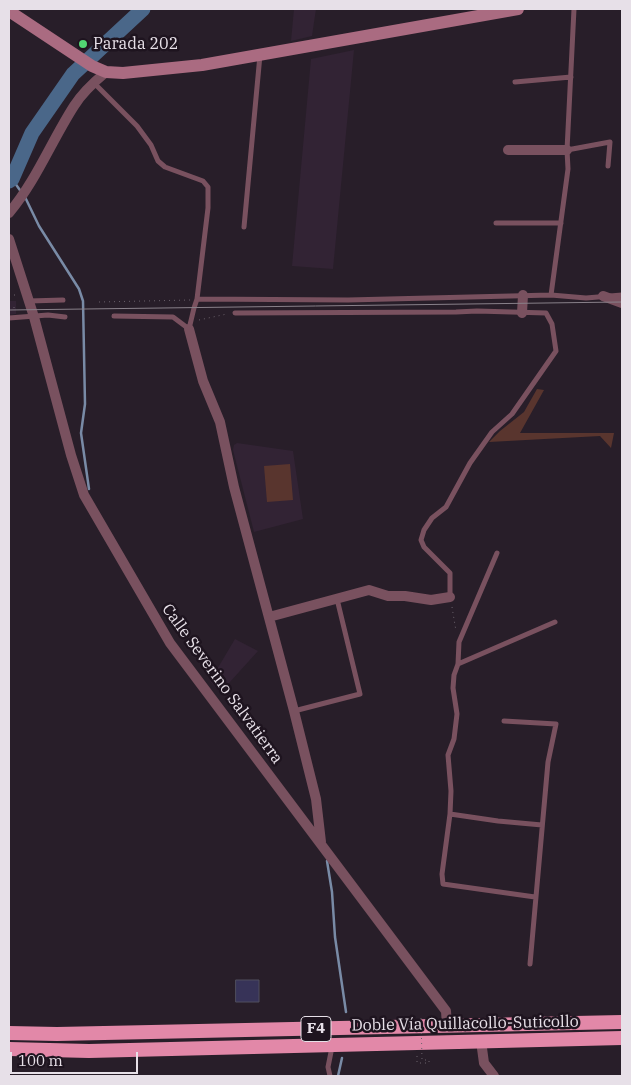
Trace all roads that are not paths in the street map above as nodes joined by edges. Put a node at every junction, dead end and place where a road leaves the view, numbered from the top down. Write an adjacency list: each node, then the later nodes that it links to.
1 (518, 9): 4 (main road)
2 (574, 9): 6 (lane)
3 (9, 11): 5 (main road)
4 (260, 54): 5 (main road); 15 (lane)
5 (106, 72): 8 (street)
6 (571, 76): 7 (lane); 10 (lane)
7 (515, 82)
8 (94, 83): 12 (street); 21 (lane)
9 (508, 150): 10 (street)
10 (568, 150): 11 (lane); 14 (lane)
11 (608, 166)
12 (9, 213)
13 (496, 223): 14 (lane)
14 (561, 223): 18 (lane)
15 (244, 227)
16 (9, 240): 23 (street, Calle Severino Salvatierra)
17 (523, 295): 18 (lane); 21 (lane); 26 (street)
18 (551, 295): 20 (lane)
19 (622, 295): 20 (lane)
20 (603, 296): 24 (street)
21 (197, 299): 31 (lane)
22 (63, 300): 23 (lane)
23 (29, 301): 28 (street, Calle Severino Salvatierra)
24 (622, 303)
25 (235, 313): 26 (lane)
26 (522, 313): 33 (lane)
27 (114, 316): 31 (lane)
28 (34, 317): 29 (lane); 30 (lane); 42 (street, Calle Severino Salvatierra)
29 (65, 317)
30 (9, 318)
31 (189, 329): 35 (street)
32 (497, 553): 37 (lane)
33 (450, 597): 34 (street)
34 (337, 599): 35 (street); 38 (lane)
35 (269, 617): 38 (street)
36 (555, 622): 37 (lane)
37 (458, 664): 40 (lane)
38 (294, 711): 42 (street)
39 (504, 721): 41 (lane)
40 (450, 814): 41 (lane); 43 (lane)
41 (542, 825): 43 (lane)
42 (321, 843): 46 (street, Calle Severino Salvatierra)
43 (535, 897): 44 (lane)
44 (530, 964)
45 (622, 1022): 46 (highway, Doble Vía Quillacollo-Suticollo / F4)
46 (447, 1026): 47 (highway, Doble Vía Quillacollo-Suticollo / F4)
47 (9, 1033)
48 (622, 1038): 49 (highway, Doble Vía Quillacollo-Suticollo / F4)
49 (481, 1041): 50 (highway, Doble Vía Quillacollo-Suticollo / F4); 53 (street)
50 (332, 1045): 51 (highway, Doble Vía Quillacollo-Suticollo / F4); 52 (lane)
51 (9, 1049)
52 (330, 1076)
53 (494, 1076)

